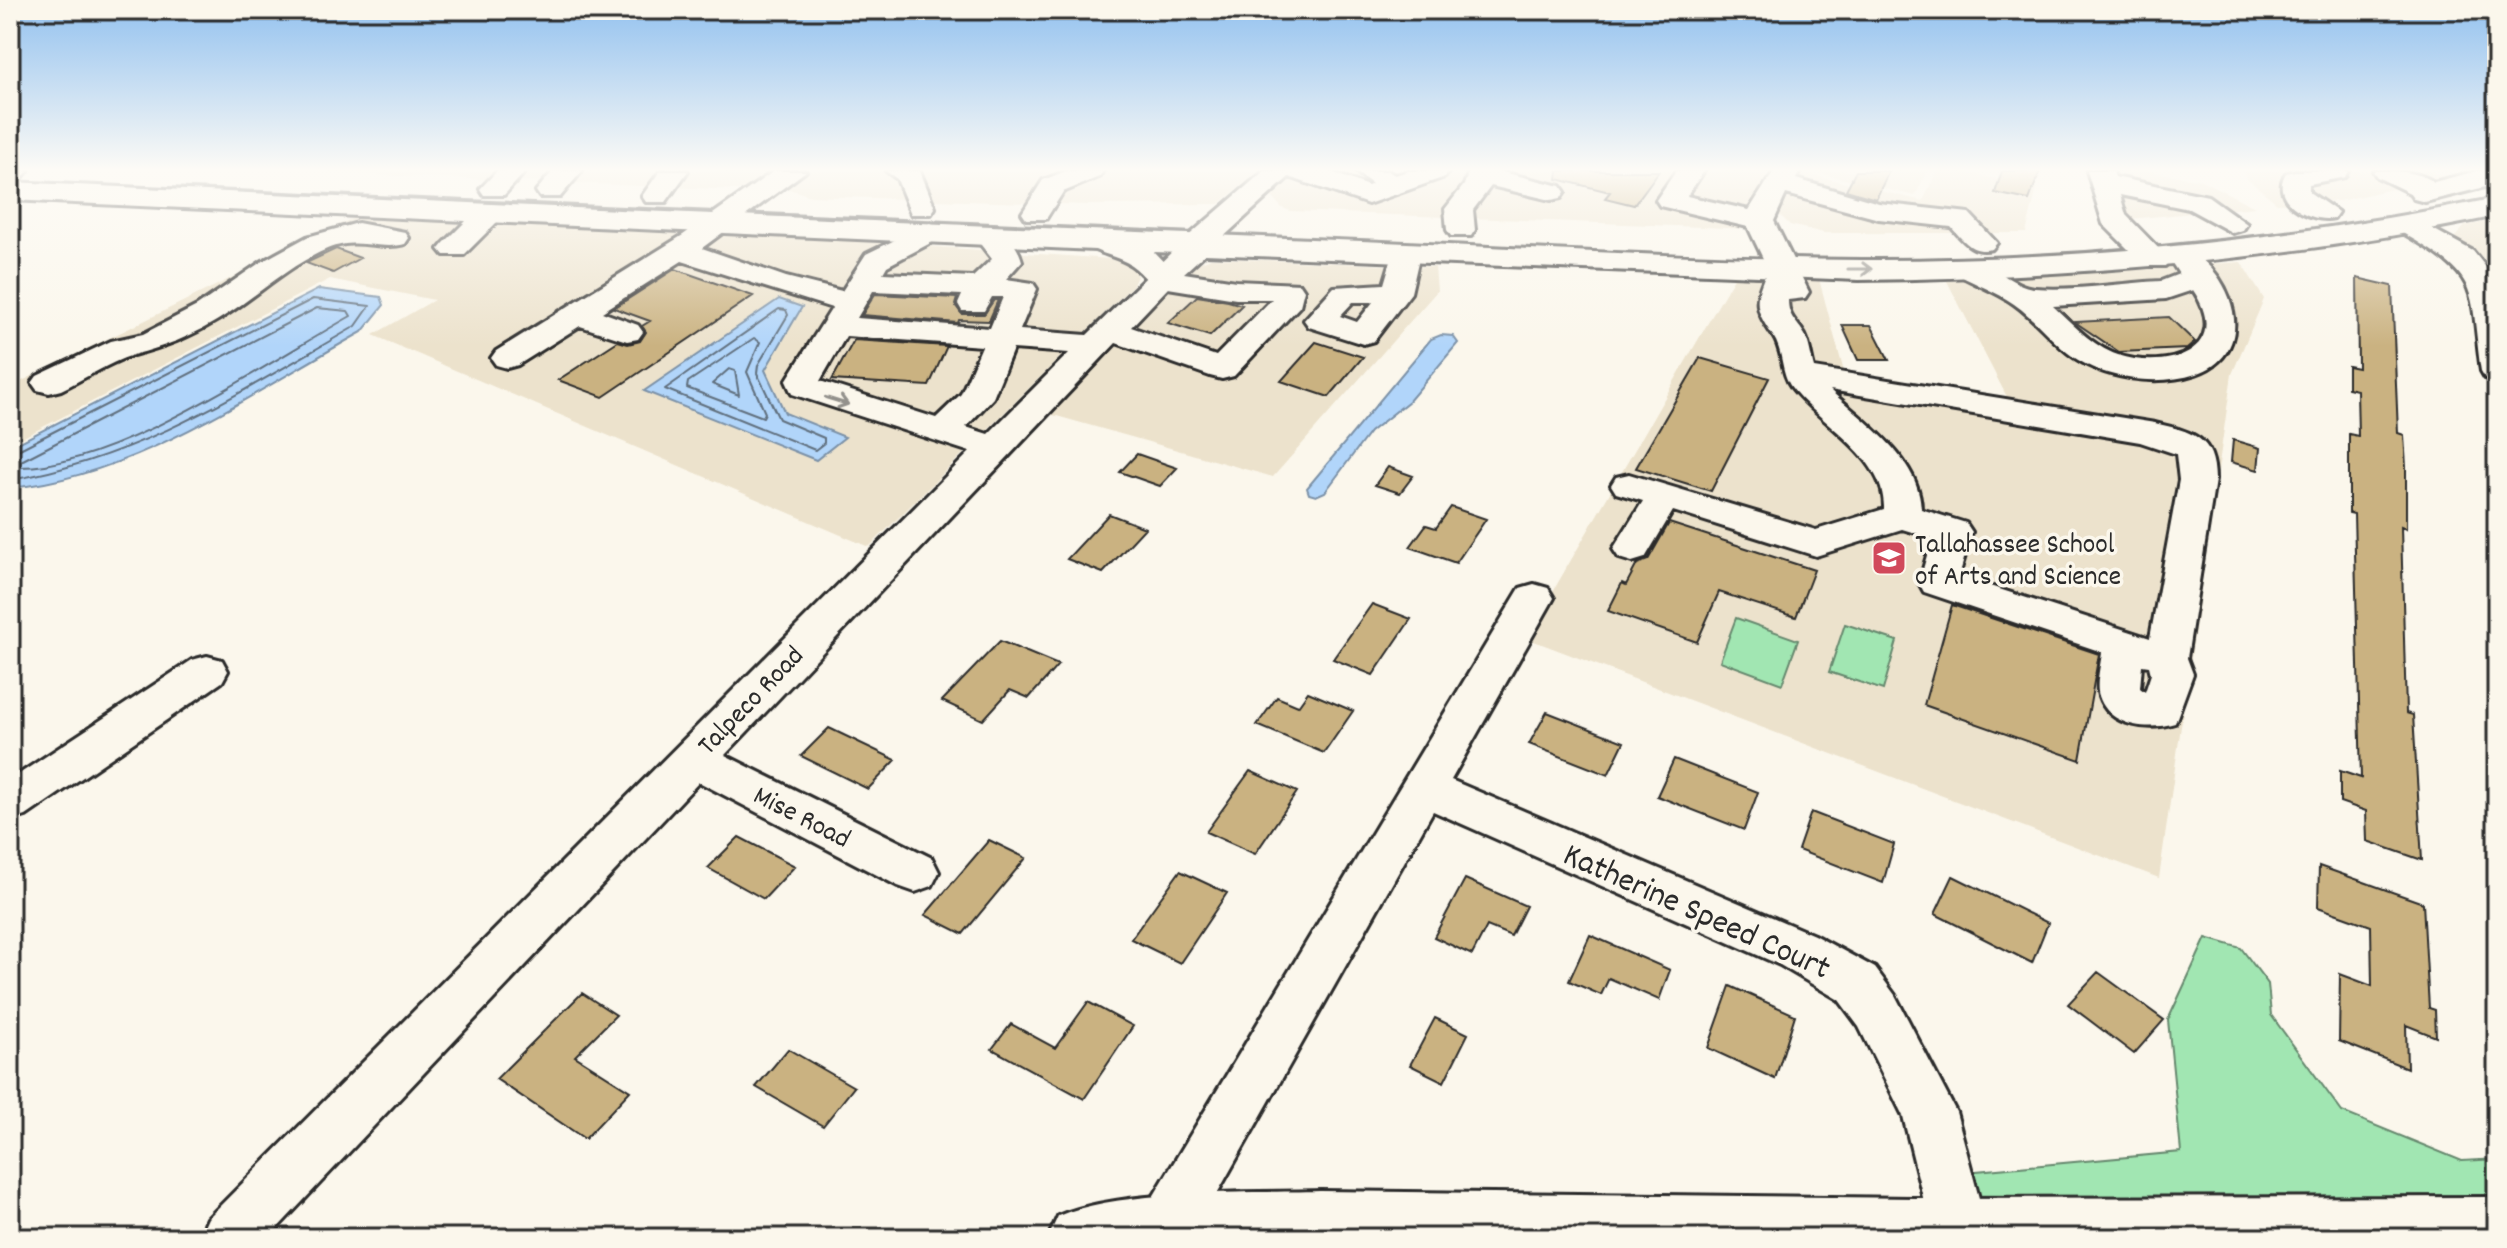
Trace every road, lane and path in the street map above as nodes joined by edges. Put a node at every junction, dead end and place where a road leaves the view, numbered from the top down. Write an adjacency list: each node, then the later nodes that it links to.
1 (392, 229): 43 (street)
2 (477, 229): 21 (street)
3 (708, 229): 22 (street)
4 (859, 229): 31 (street)
5 (916, 229): 31 (street)
6 (961, 229): 16 (main road)
7 (1213, 229): 19 (street, Talpeco Road)
8 (1738, 229): 20 (street)
9 (1769, 229): 20 (street)
10 (1964, 229): 24 (street)
11 (2123, 229): 17 (street)
12 (2188, 229): 17 (main road)
13 (2392, 229): 27 (main road)
14 (2416, 229): 25 (street)
15 (1461, 230): 20 (main road)
16 (988, 236): 18 (main road); 30 (street)
17 (2129, 236): 24 (main road); 27 (street)
18 (1096, 239): 19 (main road); 28 (main road)
19 (1196, 244): 23 (main road); 28 (street, Talpeco Road)
20 (1772, 244): 23 (main road); 24 (main road); 42 (street)
21 (454, 249)
22 (679, 250): 31 (street); 34 (street)
23 (1405, 253): 32 (street)
24 (1976, 256): 27 (main road); 33 (street)
25 (2461, 256): 26 (street); 41 (street)
26 (2497, 256)
27 (2177, 262): 33 (street); 33 (street)
28 (1162, 278): 38 (street, Talpeco Road); 38 (street)
29 (910, 283): 30 (street); 31 (street); 35 (street)
30 (968, 286): 37 (street); 39 (street)
31 (856, 292): 35 (street); 44 (street, one-way to 44)
32 (1396, 293)
33 (2025, 298)
34 (578, 314): 36 (street); 40 (street)
35 (885, 330): 37 (street)
36 (627, 332)
37 (943, 334): 39 (street)
38 (1103, 337): 39 (street); 45 (street, Talpeco Road)
39 (1002, 338): 44 (street)
40 (507, 358)
41 (2497, 371)
42 (1801, 377): 46 (street); 50 (street)
43 (49, 383)
44 (942, 432): 45 (street)
45 (995, 448): 52 (street, Talpeco Road)
46 (1902, 516): 47 (street); 49 (street)
47 (1632, 549)
48 (1534, 598): 53 (street)
49 (2123, 643): 50 (street); 50 (street)
50 (2167, 658)
51 (207, 671): 54 (street)
52 (692, 758): 55 (street, Mise Road); 59 (street, Talpeco Road)
53 (1421, 786): 56 (street); 58 (street, Katherine Speed Court)
54 (10, 803)
55 (915, 872)
56 (1167, 1227): 58 (main road); 60 (main road)
57 (2497, 1229): 58 (main road)
58 (1959, 1232)
59 (228, 1238)
60 (1080, 1238)

